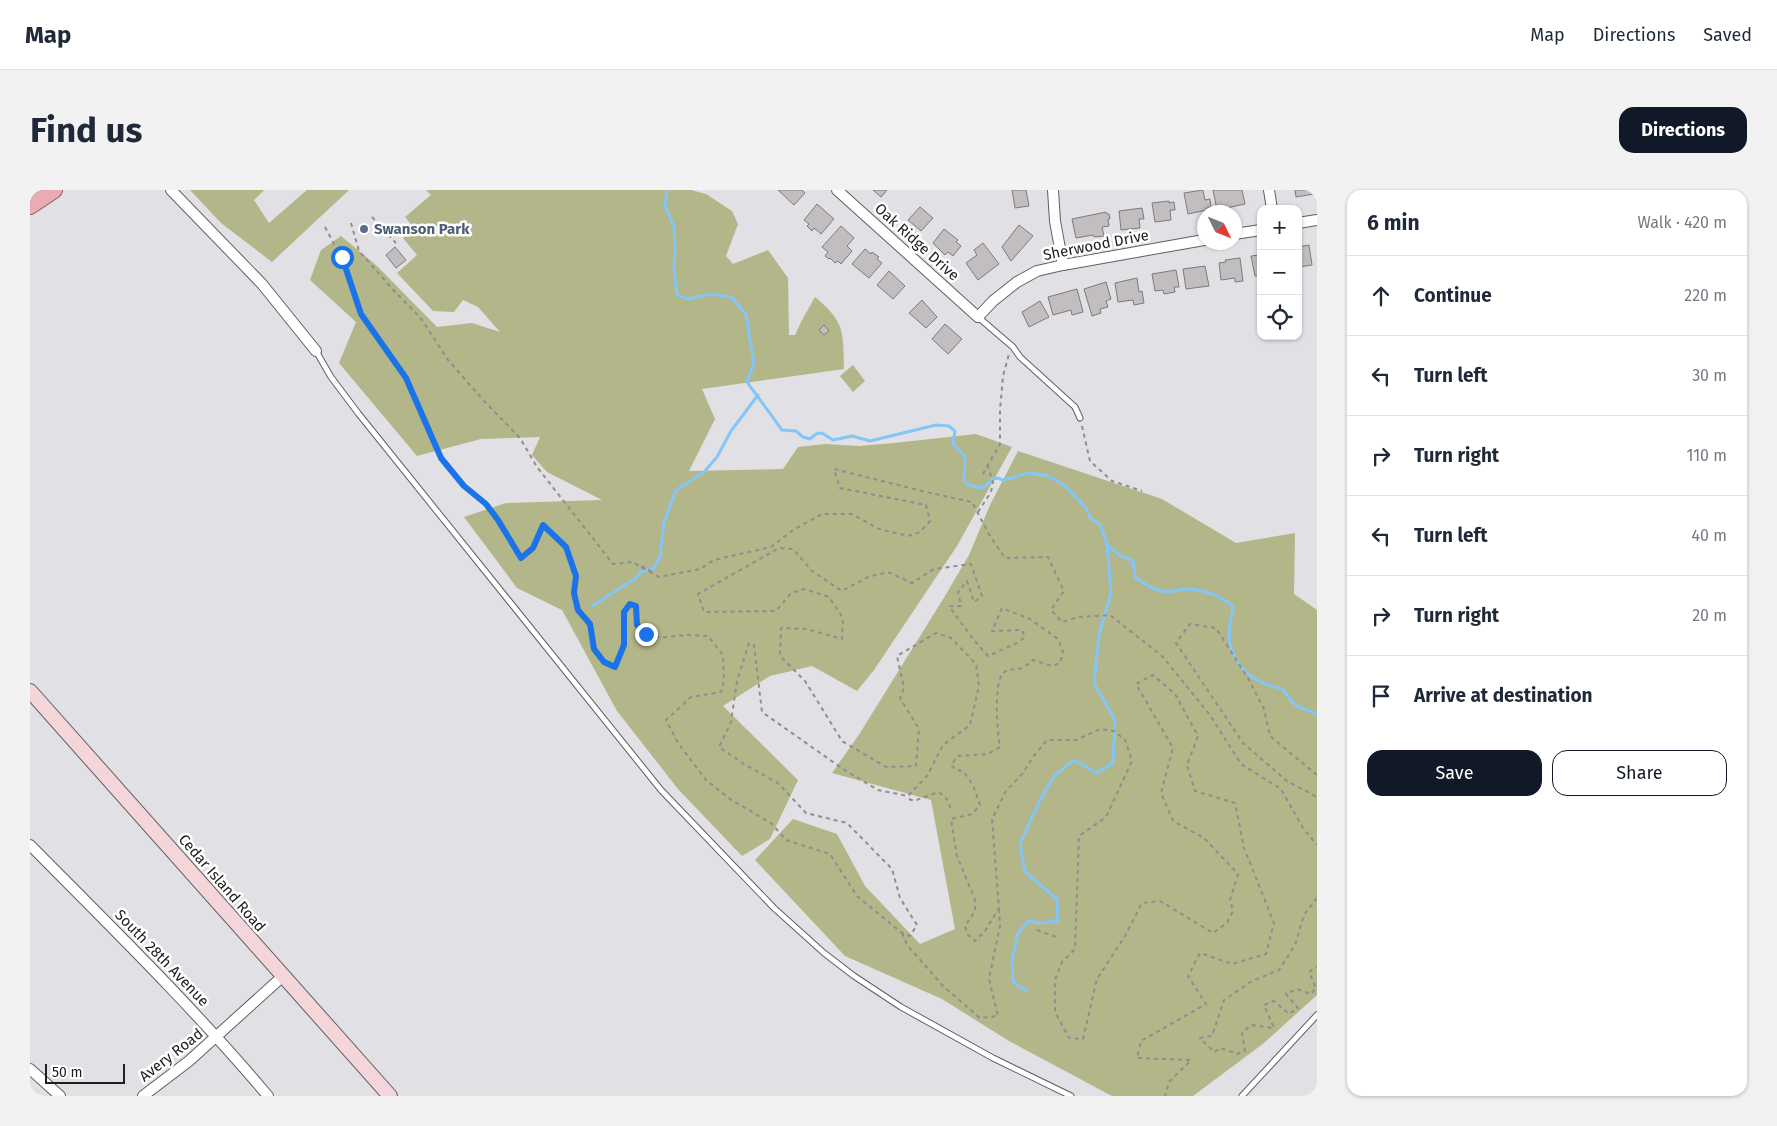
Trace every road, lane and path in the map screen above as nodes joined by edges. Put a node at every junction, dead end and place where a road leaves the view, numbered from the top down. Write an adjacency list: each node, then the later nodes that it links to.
1 (54, 190): 7 (main road)
2 (171, 190): 20 (street)
3 (837, 190): 18 (street, Oak Ridge Drive)
4 (1053, 190): 17 (street)
5 (1269, 190): 6 (street)
6 (1271, 205)
7 (30, 206)
8 (372, 217): 16 (path)
9 (1317, 220): 10 (street)
10 (1302, 222)
11 (351, 223): 25 (path)
12 (325, 227): 36 (path)
13 (1257, 231): 14 (street)
14 (1242, 233)
15 (1197, 241): 17 (street, Sherwood Drive)
16 (396, 243)
17 (1063, 265): 18 (street, Sherwood Drive)
18 (978, 317): 19 (lane)
19 (1013, 347): 21 (lane); 22 (path)
20 (316, 351): 47 (lane)
21 (1080, 418): 24 (path)
22 (988, 465): 23 (path); 25 (path)
23 (983, 474)
24 (1142, 491)
25 (978, 513): 32 (path)
26 (30, 692): 39 (street, Cedar Island Road)
27 (1317, 775): 28 (path)
28 (1317, 797)
29 (909, 799): 30 (path)
30 (951, 811)
31 (30, 845): 41 (street, South 28th Avenue)
32 (1317, 845)
33 (1317, 898): 38 (path)
34 (999, 908): 36 (path); 36 (path); 48 (path)
35 (1037, 930): 37 (path)
36 (902, 933)
37 (1058, 938)
38 (1317, 966)
39 (283, 976): 41 (street, Avery Road); 46 (street, Cedar Island Road)
40 (1317, 1015): 49 (lane)
41 (217, 1038): 44 (street, Avery Road); 45 (street, South 28th Avenue)
42 (30, 1069): 43 (street)
43 (60, 1096)
44 (143, 1096)
45 (268, 1096)
46 (390, 1096)
47 (1072, 1096)
48 (1165, 1096)
49 (1242, 1096)

